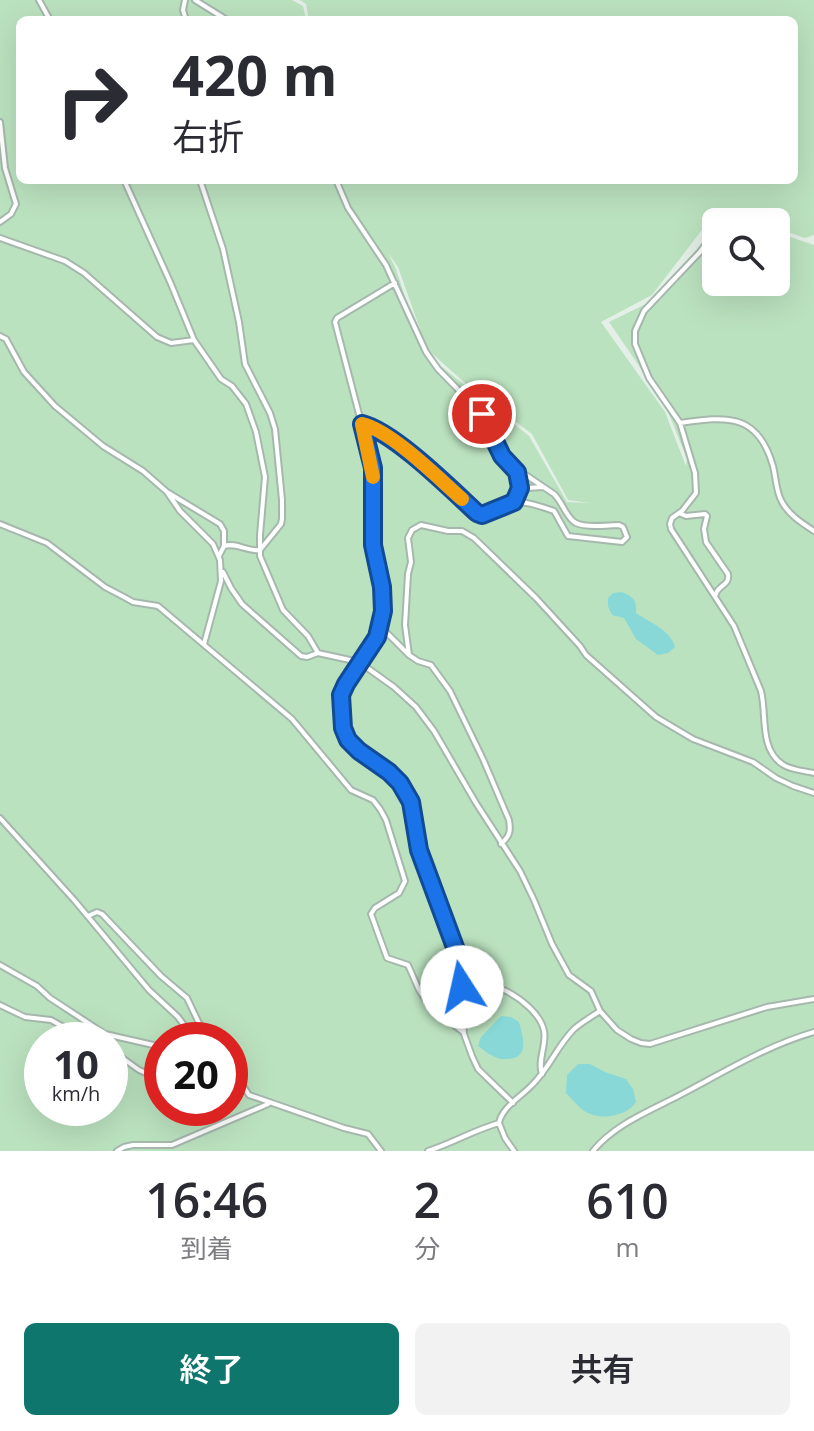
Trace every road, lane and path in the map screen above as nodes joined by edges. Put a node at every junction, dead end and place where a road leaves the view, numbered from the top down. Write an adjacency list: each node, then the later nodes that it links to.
1 (195, 0): 2 (lane)
2 (221, 16)
3 (0, 122): 7 (lane)
4 (126, 184): 12 (lane)
5 (201, 184): 24 (lane)
6 (338, 184): 10 (lane)
7 (0, 222)
8 (0, 238): 12 (lane)
9 (702, 249): 13 (lane)
10 (395, 283): 14 (lane); 15 (lane)
11 (0, 336): 18 (lane)
12 (194, 340): 24 (lane)
13 (680, 423): 20 (lane); 22 (lane)
14 (362, 424): 19 (lane); 28 (lane)
15 (512, 466): 16 (lane); 17 (lane)
16 (543, 487): 17 (lane); 19 (lane)
17 (519, 491): 19 (lane)
18 (167, 492): 23 (lane); 25 (lane)
19 (514, 502)
20 (679, 513): 27 (lane); 27 (lane)
21 (0, 524): 29 (lane)
22 (814, 531)
23 (224, 546): 24 (lane); 25 (lane)
24 (260, 550): 30 (lane)
25 (219, 556): 26 (lane)
26 (222, 569): 29 (lane); 30 (lane)
27 (716, 597): 33 (lane)
28 (381, 626): 31 (lane); 32 (lane)
29 (204, 644): 47 (lane)
30 (318, 653): 32 (lane)
31 (409, 655): 34 (lane); 36 (lane)
32 (359, 662): 36 (lane); 38 (lane)
33 (814, 773)
34 (814, 793)
35 (0, 818): 37 (lane)
36 (501, 844): 42 (lane)
37 (88, 916): 44 (lane); 45 (lane)
38 (459, 958): 47 (lane); 49 (lane)
39 (0, 965): 48 (lane)
40 (814, 999): 42 (lane)
41 (0, 1005): 43 (lane)
42 (600, 1011): 49 (lane)
43 (55, 1022)
44 (182, 1022)
45 (198, 1022)
46 (814, 1032): 60 (lane)
47 (464, 1034): 52 (lane)
48 (144, 1043)
49 (542, 1074): 52 (lane)
50 (248, 1094): 51 (lane)
51 (271, 1103): 55 (lane); 56 (lane)
52 (513, 1103): 53 (lane)
53 (499, 1123): 54 (lane); 59 (lane)
54 (444, 1146): 57 (lane); 58 (lane)
55 (117, 1151)
56 (381, 1151)
57 (428, 1151)
58 (439, 1151)
59 (514, 1151)
60 (593, 1151)

